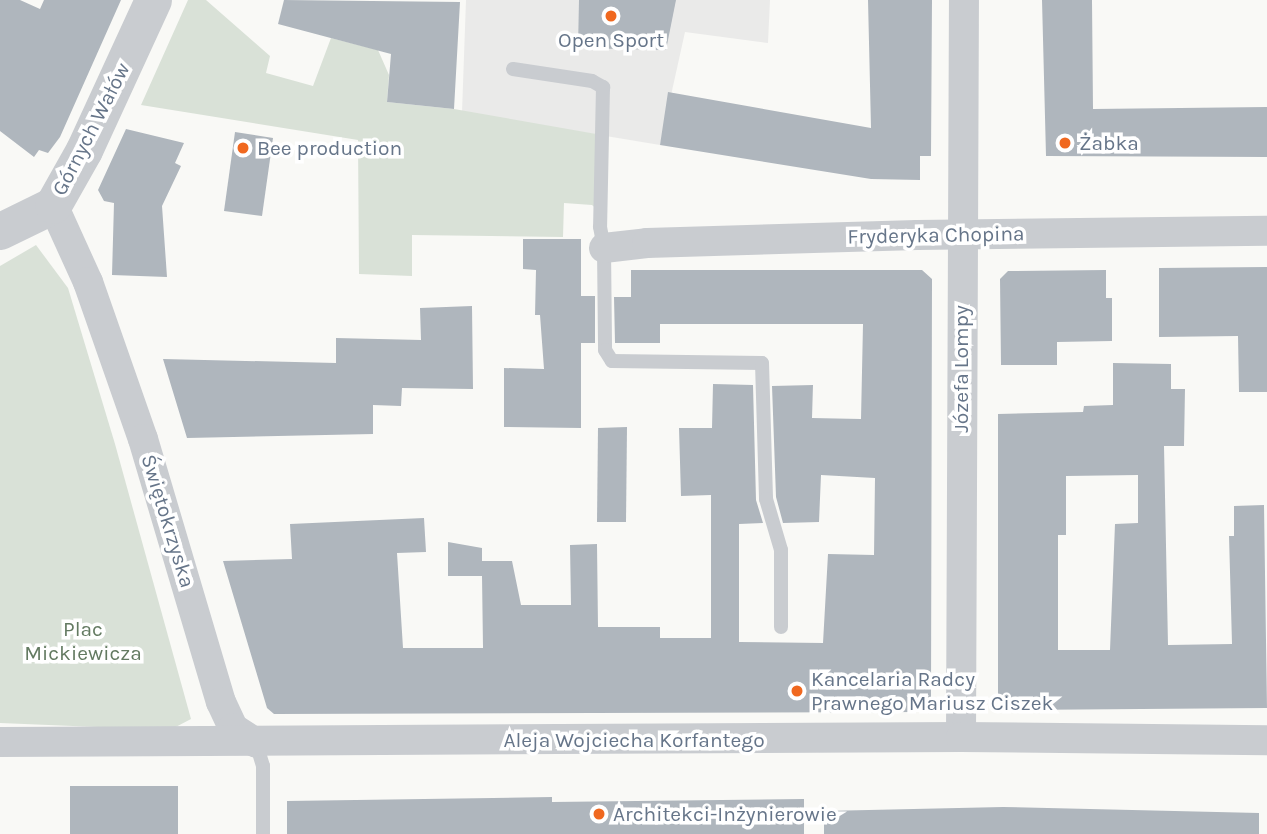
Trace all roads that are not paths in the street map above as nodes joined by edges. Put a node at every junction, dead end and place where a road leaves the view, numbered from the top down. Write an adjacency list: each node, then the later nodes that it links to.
1 (153, 0): 4 (street, Górnych Wałów)
2 (964, 0): 7 (street, Józefa Lompy)
3 (513, 69): 8 (lane)
4 (52, 205): 5 (street, Górnych Wałów); 13 (street, Świętokrzyska)
5 (0, 231)
6 (1267, 232): 7 (street, Fryderyka Chopina)
7 (961, 234): 8 (street, Fryderyka Chopina); 10 (street, Józefa Lompy)
8 (604, 248): 9 (lane)
9 (781, 627)
10 (961, 737): 11 (street, Aleja Wojciecha Korfantego); 13 (street, Aleja Wojciecha Korfantego)
11 (1267, 740)
12 (0, 742): 13 (street, Aleja Wojciecha Korfantego)
13 (256, 743): 14 (lane)
14 (263, 834)

